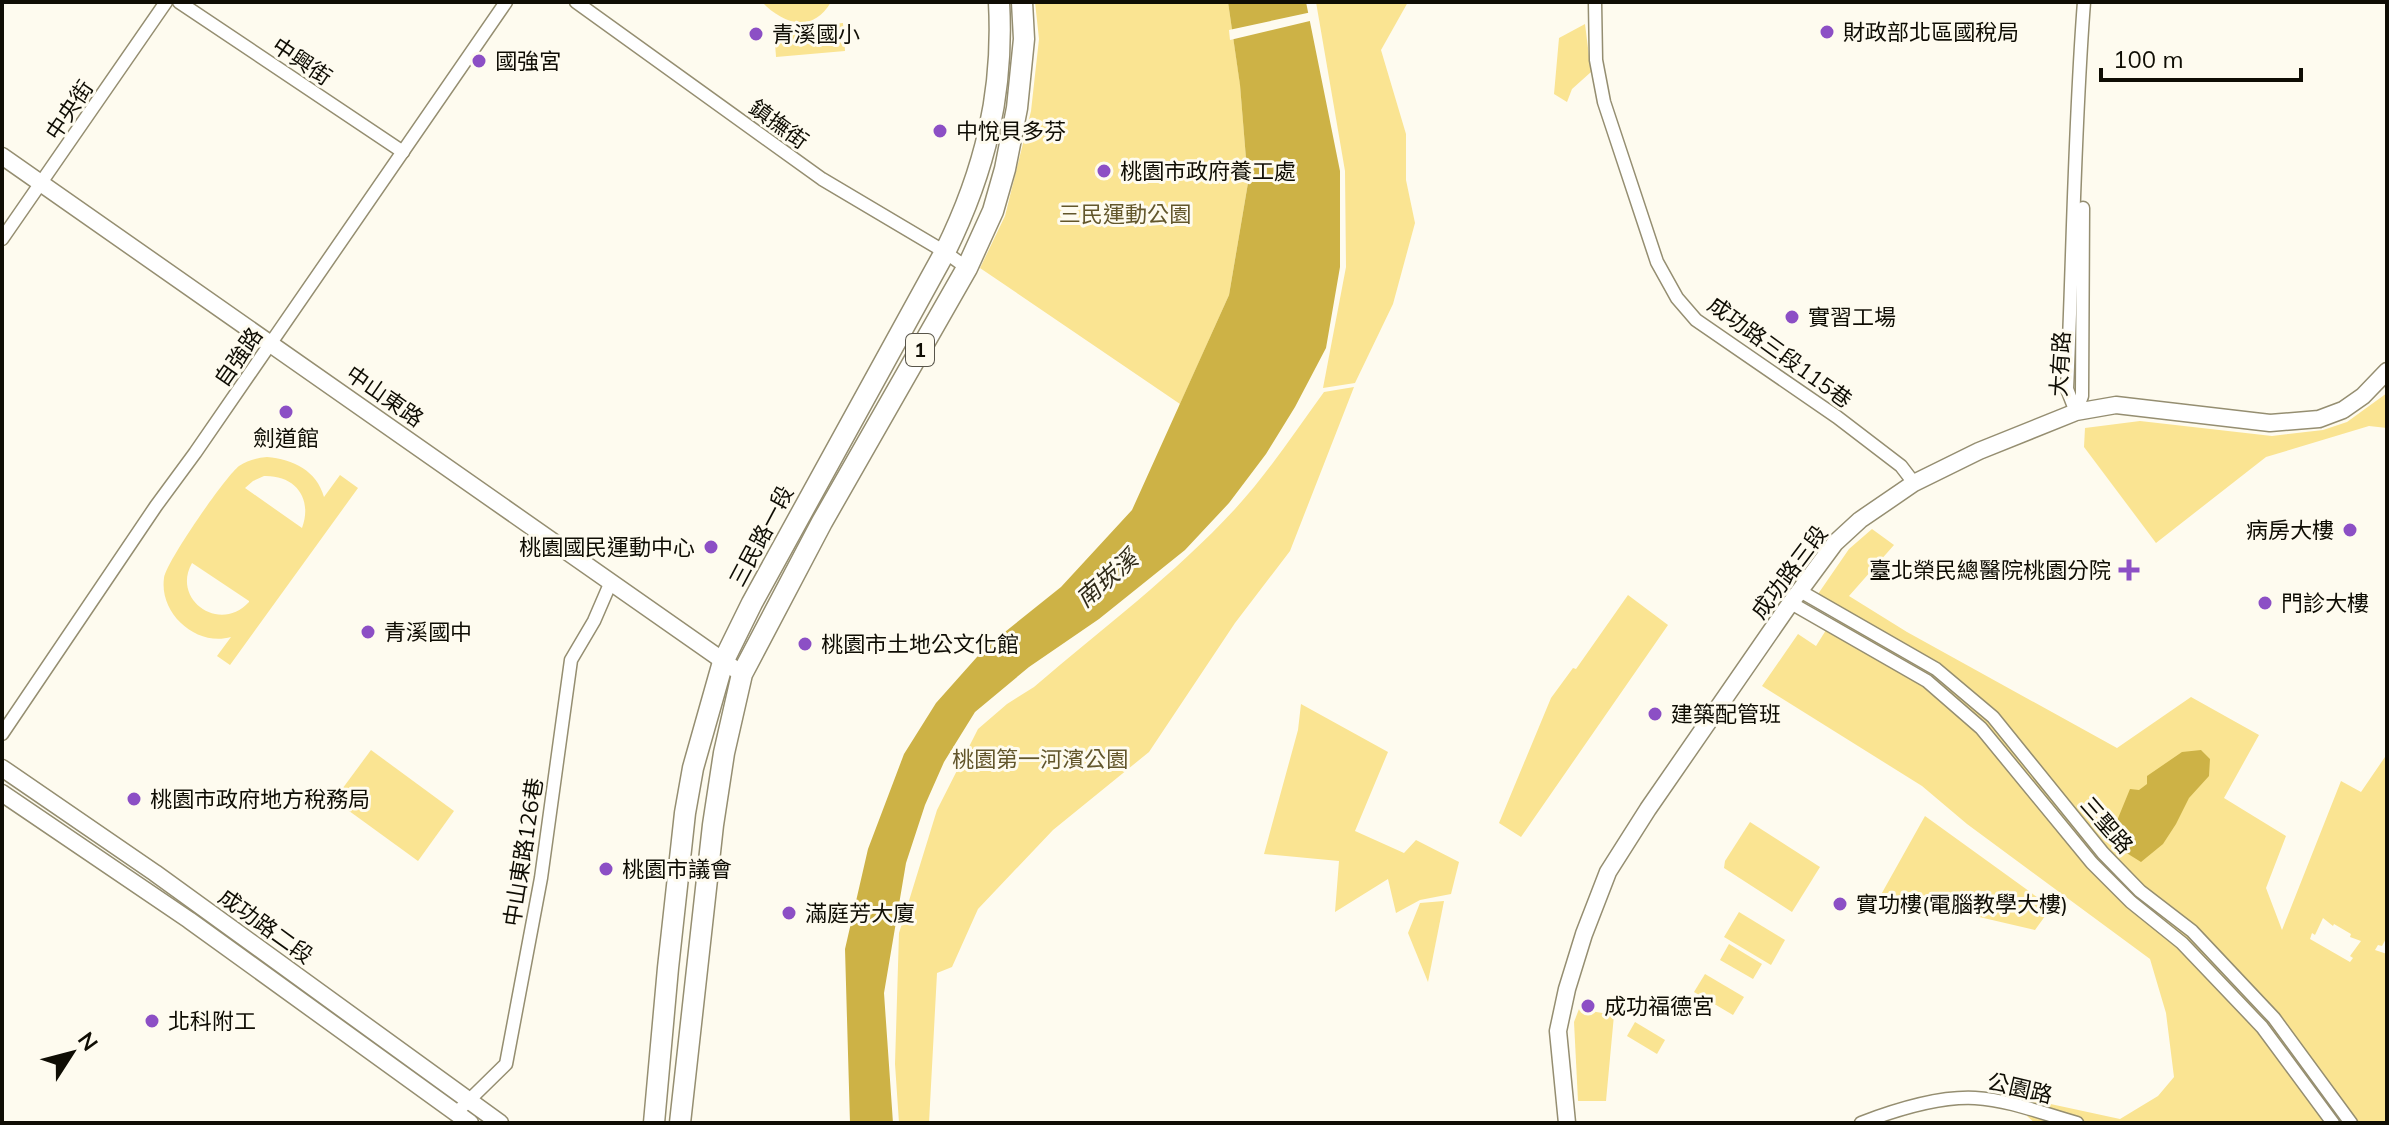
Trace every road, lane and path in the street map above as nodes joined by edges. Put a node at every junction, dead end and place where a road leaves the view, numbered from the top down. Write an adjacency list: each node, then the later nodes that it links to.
1 (166, 2): 12 (street, 中央街)
2 (179, 2): 10 (street, 中興街)
3 (506, 2): 10 (street, 自強路)
4 (576, 2): 14 (street, 鎮撫街)
5 (999, 2): 14 (main road, 三民路一段 / 1)
6 (1022, 2): 15 (main road, 1)
7 (1595, 2): 19 (street, 成功路三段115巷)
8 (2084, 2): 18 (street, 大有路)
9 (2092, 2): 18 (street, 大有路)
10 (403, 152): 16 (street, 自強路)
11 (2, 156): 12 (street, 中山東路)
12 (41, 185): 13 (street, 中央街); 16 (street, 中山東路)
13 (2, 239)
14 (945, 252): 15 (street, 鎮撫街); 22 (main road, 三民路一段 / 1)
15 (967, 268): 23 (main road, 1)
16 (272, 343): 20 (street, 中山東路); 24 (street, 自強路)
17 (2387, 371): 18 (street, 成功路三段)
18 (2076, 412): 19 (street, 成功路三段)
19 (1914, 483): 21 (street, 成功路三段)
20 (610, 584): 22 (street, 中山東路); 33 (street, 中山東路126巷)
21 (1795, 597): 38 (street, 成功路三段); 41 (street, 三聖路); 42 (street, 三聖路)
22 (723, 662): 23 (street, 中山東路); 31 (main road, 三民路一段 / 1)
23 (742, 674): 32 (main road, 1)
24 (2, 734)
25 (2, 768): 27 (street, 成功路二段)
26 (2, 793): 28 (street, 成功路二段)
27 (71, 815): 28 (street); 29 (street, 成功路二段)
28 (59, 832): 30 (street, 成功路二段)
29 (136, 860): 30 (street); 33 (street, 成功路二段)
30 (124, 876): 34 (street, 成功路二段)
31 (668, 968): 32 (main road); 36 (main road, 三民路一段 / 1)
32 (696, 973): 37 (main road, 1)
33 (470, 1101): 34 (street, 中山東路126巷); 35 (street, 成功路二段)
34 (463, 1118)
35 (500, 1123)
36 (654, 1123)
37 (680, 1123)
38 (1567, 1123)
39 (1861, 1123): 40 (street, 公園路)
40 (2077, 1123)
41 (2333, 1123)
42 (2351, 1123)

